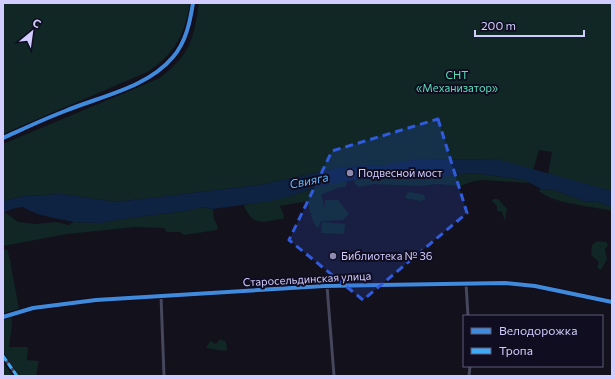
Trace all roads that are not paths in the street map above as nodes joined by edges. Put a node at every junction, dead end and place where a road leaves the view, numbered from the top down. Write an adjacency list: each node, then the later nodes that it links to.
1 (193, 3): 2 (street)
2 (3, 138)
3 (466, 283): 4 (street, Старосельдинская улица); 6 (street, Старосельдинская улица); 7 (street)
4 (327, 286): 5 (street, Старосельдинская улица); 12 (street)
5 (161, 296): 8 (street, Старосельдинская улица); 11 (street)
6 (612, 302)
7 (468, 315)
8 (3, 317)
9 (3, 356): 10 (street)
10 (17, 376)
11 (164, 376)
12 (334, 376)

